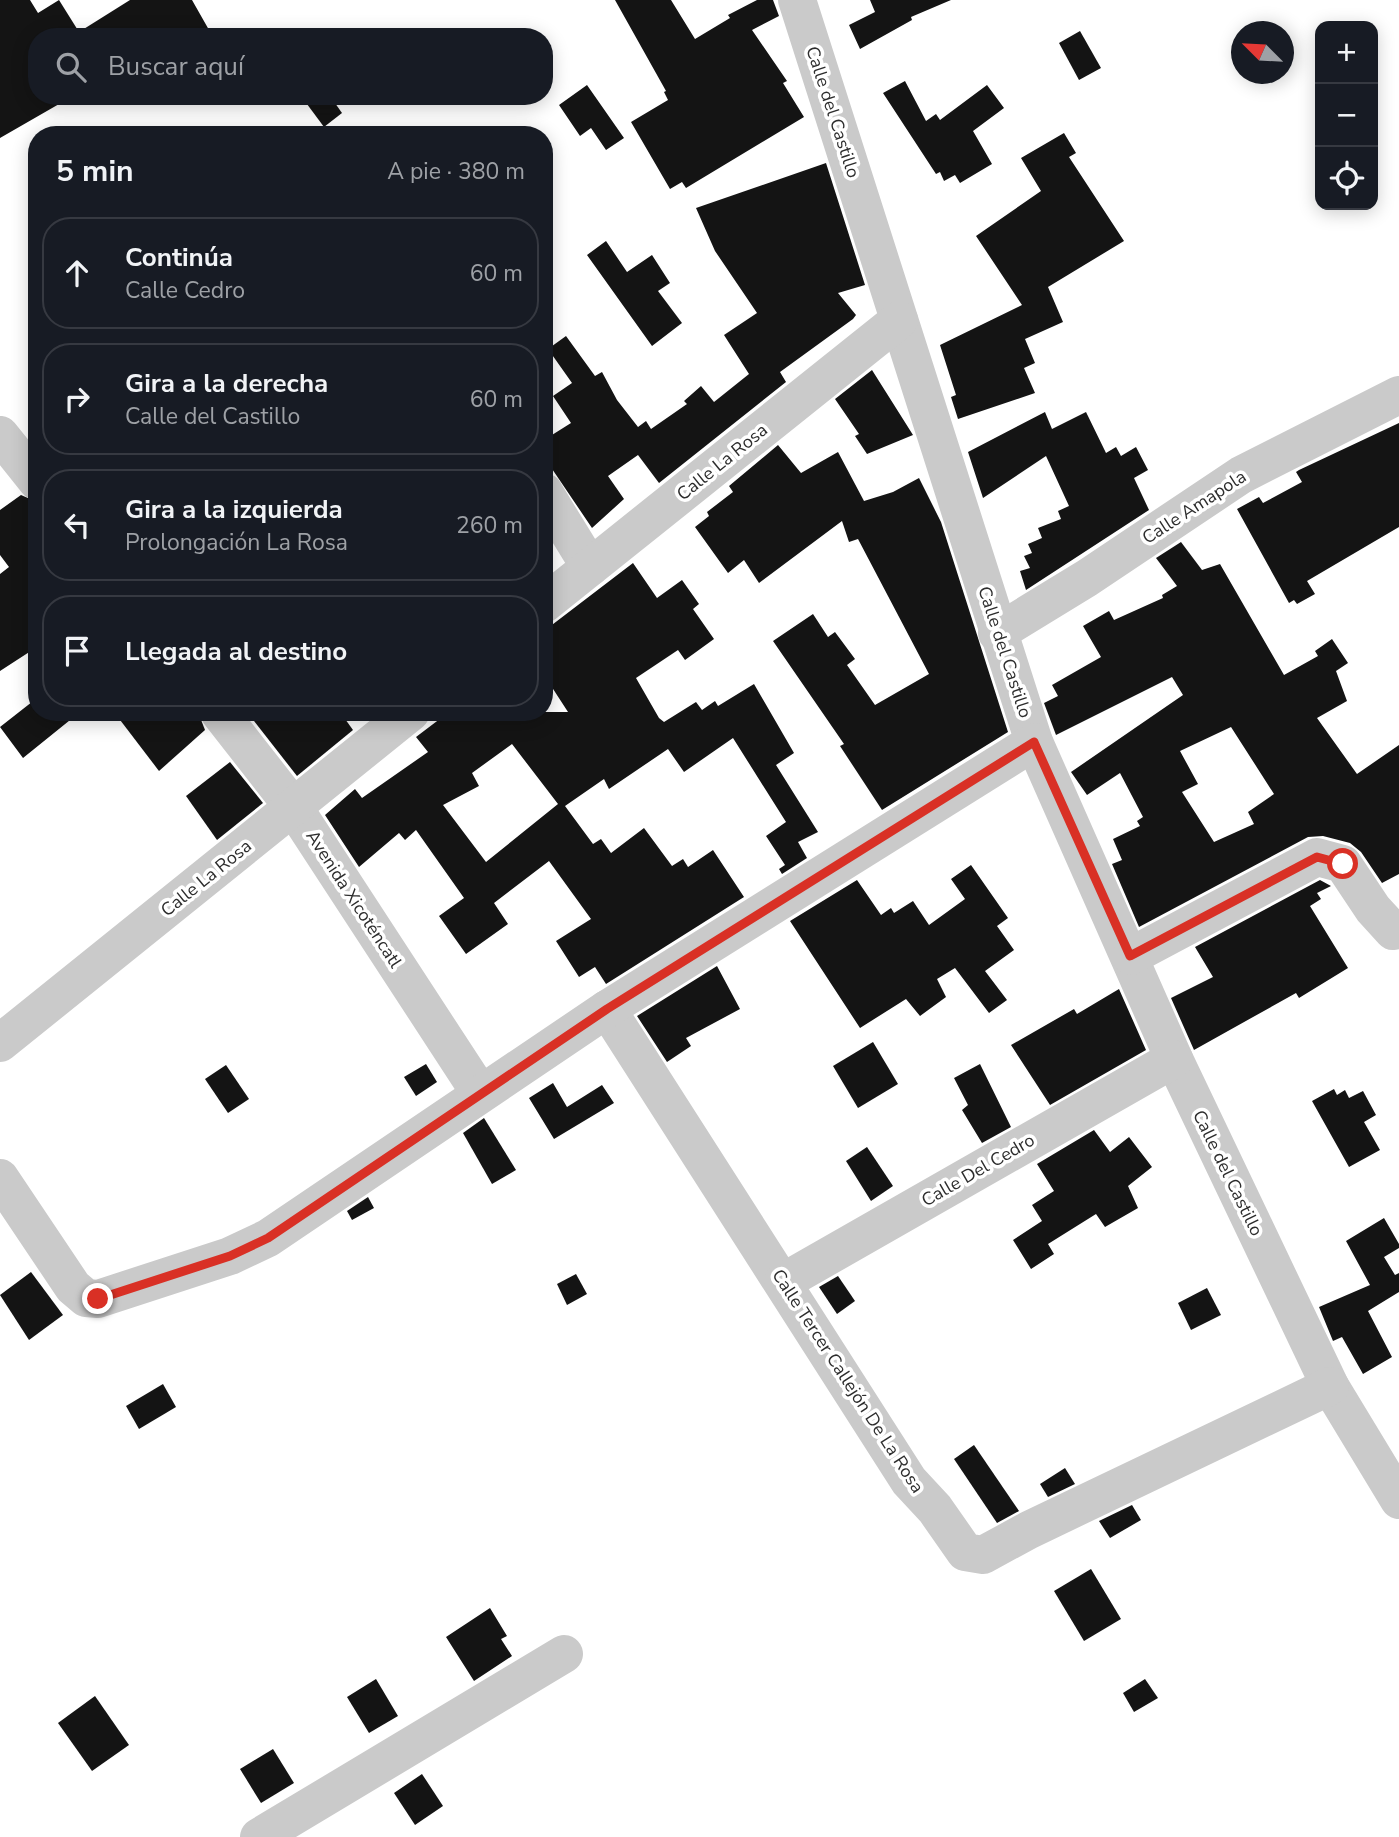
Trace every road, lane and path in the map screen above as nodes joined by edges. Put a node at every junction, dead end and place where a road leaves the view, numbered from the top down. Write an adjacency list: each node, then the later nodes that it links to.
1 (797, 0): 2 (street, Calle del Castillo)
2 (899, 320): 7 (street, Calle La Rosa); 9 (street, Calle del Castillo)
3 (1399, 395): 9 (street, Calle Amapola)
4 (0, 435): 5 (street)
5 (28, 470)
6 (553, 506): 7 (street)
7 (590, 566): 8 (street, Calle La Rosa)
8 (553, 597)
9 (997, 633): 12 (street, Calle del Castillo)
10 (226, 721): 13 (street, Avenida Xicoténcatl)
11 (400, 721): 13 (street, Calle La Rosa)
12 (1034, 742): 15 (street, Calle del Castillo); 16 (street)
13 (294, 807): 17 (street, Calle La Rosa); 19 (street, Avenida Xicoténcatl)
14 (1396, 930): 15 (street)
15 (1130, 956): 18 (street, Calle del Castillo)
16 (607, 1009): 19 (street); 21 (street, Calle Tercer Callejón De La Rosa)
17 (0, 1043)
18 (1174, 1059): 21 (street, Calle Del Cedro); 22 (street, Calle del Castillo)
19 (480, 1093): 20 (street)
20 (0, 1178)
21 (783, 1282): 22 (street, Calle Tercer Callejón De La Rosa)
22 (1330, 1386): 23 (street, Calle del Castillo)
23 (1399, 1500)
24 (564, 1654): 25 (street)
25 (259, 1837)

